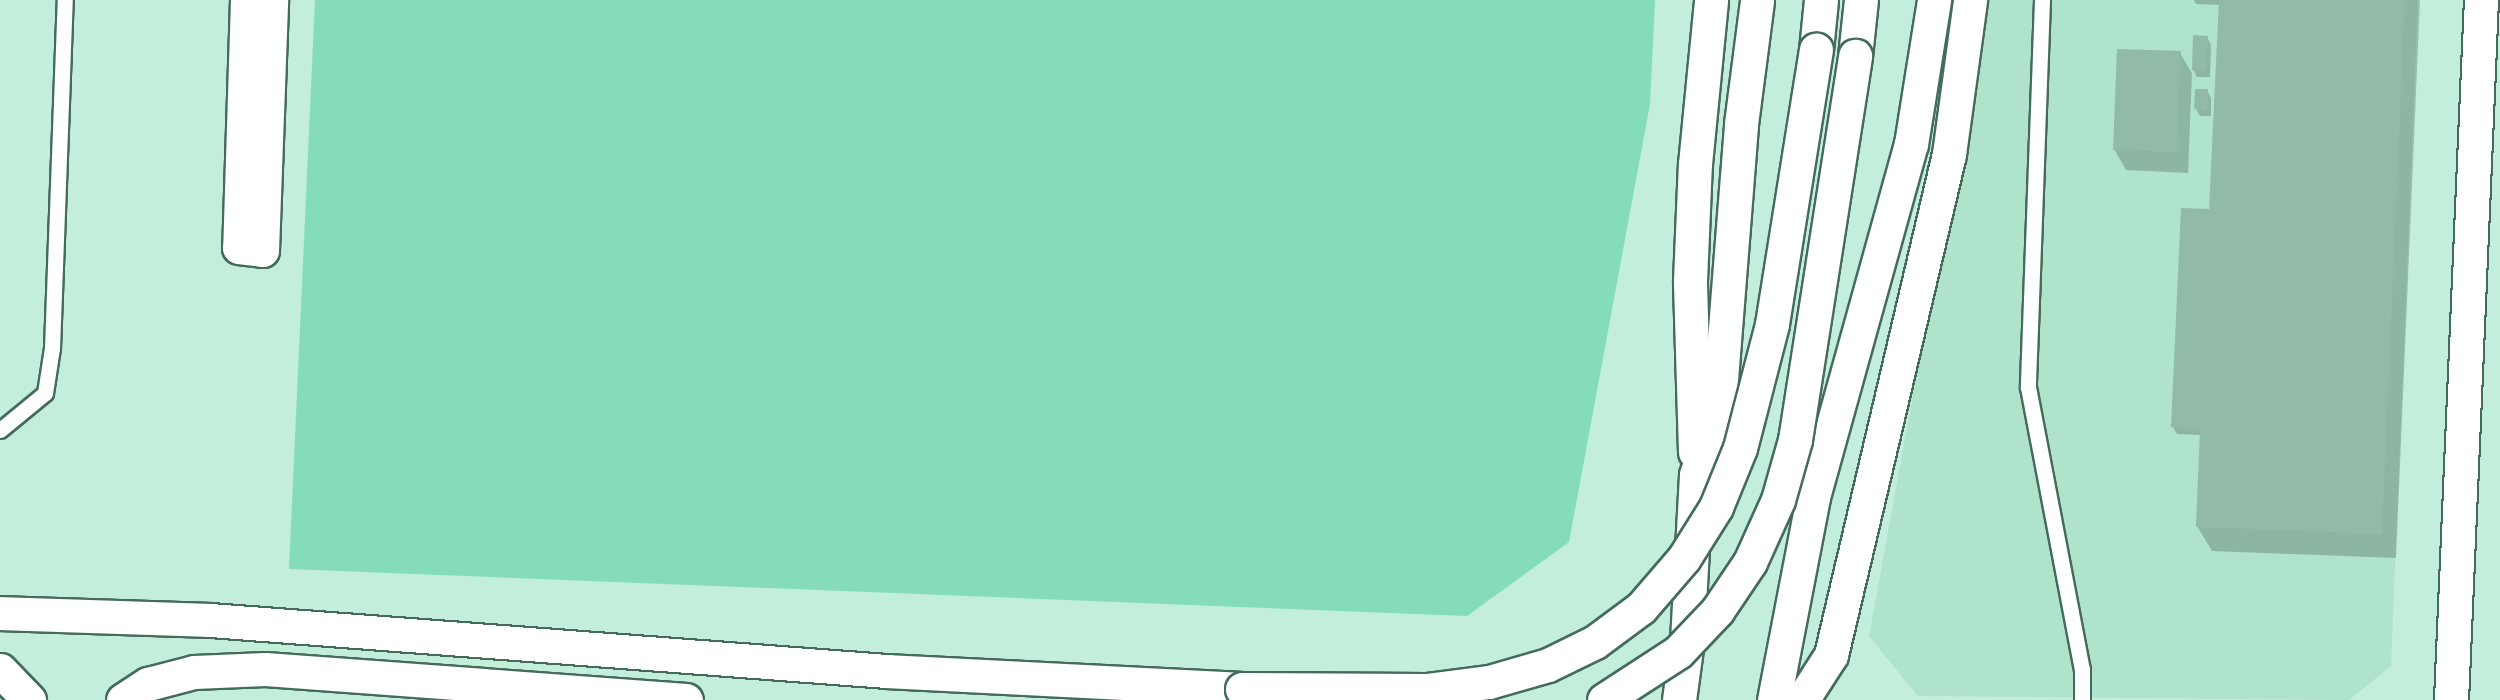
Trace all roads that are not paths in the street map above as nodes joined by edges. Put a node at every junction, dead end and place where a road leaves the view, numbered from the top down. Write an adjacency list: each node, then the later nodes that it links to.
1 (65, 0): 12 (lane)
2 (248, 0): 3 (street)
3 (272, 0)
4 (1711, 0): 13 (street)
5 (1757, 0): 13 (street)
6 (1821, 0): 14 (street, bridge)
7 (1861, 0): 19 (street, bridge)
8 (1934, 0): 21 (street)
9 (1970, 0): 22 (street)
10 (2042, 0): 23 (lane)
11 (2481, 0): 24 (street)
12 (0, 430)
13 (1696, 475): 20 (street)
14 (0, 613)
15 (0, 670): 16 (street)
16 (29, 700)
17 (123, 700): 18 (street)
18 (686, 700)
19 (1604, 700)
20 (1679, 700)
21 (1774, 700)
22 (1802, 700)
23 (2082, 700)
24 (2451, 700)

